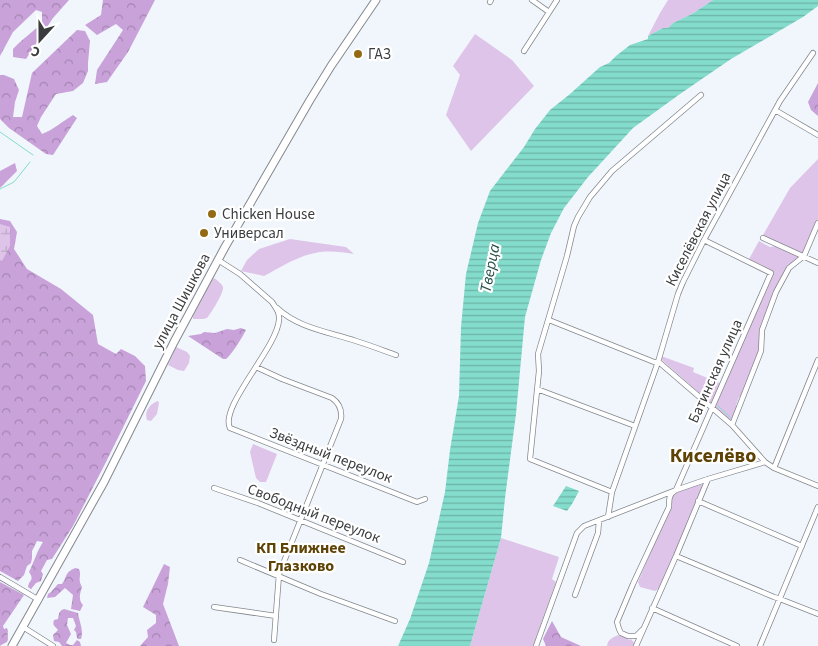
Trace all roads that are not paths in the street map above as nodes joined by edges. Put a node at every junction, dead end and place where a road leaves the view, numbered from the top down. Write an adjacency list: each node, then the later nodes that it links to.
1 (376, 0): 14 (main road, улица Шишкова)
2 (532, 0): 4 (street)
3 (557, 0): 4 (street)
4 (549, 12): 5 (street)
5 (524, 51)
6 (814, 52): 8 (street, Киселёвская улица)
7 (701, 95): 17 (street)
8 (775, 110): 9 (street); 12 (street, Киселёвская улица)
9 (818, 135)
10 (818, 222): 13 (street, Батинская улица)
11 (763, 238): 13 (street)
12 (704, 240): 20 (street, Киселёвская улица); 23 (street, Батинская улица)
13 (804, 256): 15 (street); 24 (street, Батинская улица)
14 (218, 260): 16 (street); 48 (main road, улица Шишкова)
15 (818, 263)
16 (275, 307): 18 (street); 21 (street)
17 (549, 320): 20 (street); 22 (street)
18 (396, 355)
19 (818, 360): 28 (street)
20 (658, 362): 23 (street); 25 (street, Киселёвская улица)
21 (256, 367): 27 (street); 27 (street, Звёздный переулок)
22 (537, 389): 25 (street); 33 (street)
23 (713, 408): 24 (street); 32 (street, Батинская улица)
24 (732, 425): 26 (street)
25 (635, 426): 33 (street, Киселёвская улица)
26 (765, 462): 28 (street); 29 (street)
27 (322, 465): 34 (street, Звёздный переулок); 38 (street)
28 (774, 468): 30 (street)
29 (708, 479): 32 (street); 35 (street)
30 (818, 486)
31 (214, 488): 38 (street, Свободный переулок)
32 (676, 490): 37 (street); 55 (street, Батинская улица)
33 (612, 492): 37 (street, Киселёвская улица)
34 (426, 499)
35 (698, 501): 40 (street); 41 (street)
36 (818, 507): 40 (street)
37 (608, 517): 39 (street)
38 (300, 520): 43 (street, Свободный переулок); 44 (street)
39 (599, 521): 46 (street); 59 (street)
40 (802, 546): 47 (street)
41 (676, 556): 47 (street); 50 (street)
42 (240, 560): 44 (street)
43 (403, 562)
44 (278, 576): 52 (street); 53 (street)
45 (0, 577): 48 (street)
46 (574, 594)
47 (780, 598): 51 (street); 62 (street)
48 (39, 600): 54 (main road, улица Шишкова)
49 (214, 607): 52 (street)
50 (652, 608): 55 (street); 61 (street)
51 (818, 614)
52 (276, 616): 56 (street)
53 (395, 621)
54 (23, 627): 57 (main road, улица Шишкова); 58 (street)
55 (642, 630): 60 (street)
56 (274, 640)
57 (12, 646)
58 (53, 646)
59 (536, 646)
60 (636, 646)
61 (737, 646)
62 (760, 646)

